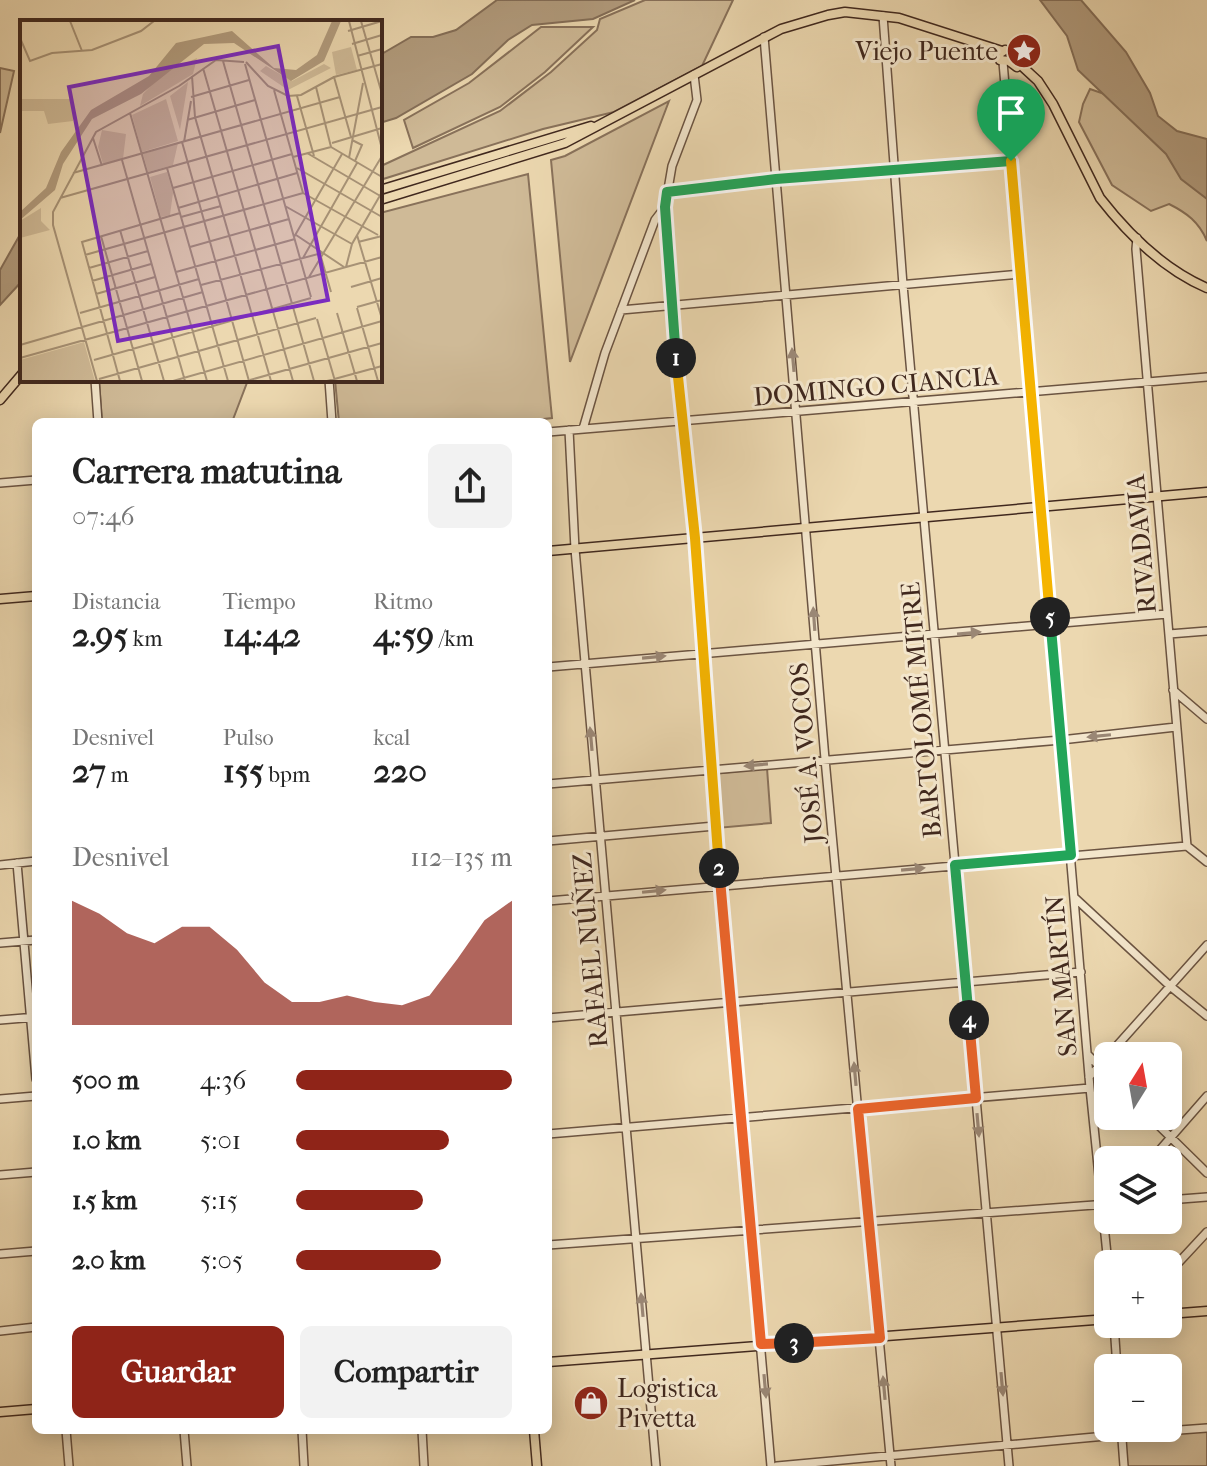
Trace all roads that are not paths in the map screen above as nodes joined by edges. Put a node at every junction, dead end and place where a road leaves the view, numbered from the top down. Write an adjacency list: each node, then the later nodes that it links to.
1 (883, 16): 2 (main road); 3 (main road); 7 (street, BARTOLOMÉ MITRE)
2 (764, 37): 4 (main road); 8 (street, JOSÉ A. VOCOS)
3 (1005, 57): 6 (street, SAN MARTÍN); 13 (main road)
4 (694, 75): 5 (main road); 10 (street)
5 (614, 118): 9 (main road); 11 (main road)
6 (1011, 161): 7 (street); 14 (street, SAN MARTÍN)
7 (893, 170): 8 (street); 15 (street, BARTOLOMÉ MITRE)
8 (776, 179): 10 (street); 17 (street, JOSÉ A. VOCOS)
9 (382, 189)
10 (667, 192): 12 (street)
11 (382, 199)
12 (665, 207): 18 (street); 19 (street)
13 (1137, 238): 16 (main road); 24 (street, RIVADAVIA)
14 (1021, 274): 15 (street); 25 (street, SAN MARTÍN)
15 (903, 285): 17 (street); 27 (street, BARTOLOMÉ MITRE)
16 (1207, 288)
17 (787, 294): 18 (street); 28 (street, JOSÉ A. VOCOS, one-way to 17)
18 (671, 304): 19 (street); 31 (street)
19 (621, 310): 32 (street)
20 (20, 376): 26 (main road)
21 (1207, 377): 24 (street, DOMINGO CIANCIA)
22 (95, 382): 29 (street)
23 (329, 382): 30 (street)
24 (1147, 382): 25 (street, DOMINGO CIANCIA); 38 (street, RIVADAVIA)
25 (1031, 392): 27 (street, DOMINGO CIANCIA); 39 (street, SAN MARTÍN)
26 (0, 400)
27 (915, 402): 28 (street, DOMINGO CIANCIA); 40 (street, BARTOLOMÉ MITRE)
28 (798, 412): 31 (street, DOMINGO CIANCIA); 41 (street, JOSÉ A. VOCOS)
29 (98, 418)
30 (332, 418)
31 (683, 422): 32 (street, DOMINGO CIANCIA); 42 (street)
32 (583, 429): 33 (street, DOMINGO CIANCIA)
33 (569, 430): 34 (street, DOMINGO CIANCIA); 43 (street, RAFAEL NÚÑEZ)
34 (552, 432)
35 (32, 480): 36 (street)
36 (0, 483)
37 (1207, 492): 38 (main road)
38 (1158, 496): 39 (main road); 47 (street, RIVADAVIA)
39 (1041, 507): 40 (main road); 48 (street, SAN MARTÍN)
40 (925, 518): 41 (main road); 51 (street, BARTOLOMÉ MITRE)
41 (808, 529): 42 (main road); 52 (street, JOSÉ A. VOCOS, one-way to 41)
42 (695, 538): 43 (main road); 53 (street)
43 (575, 549): 44 (main road); 54 (street, RAFAEL NÚÑEZ)
44 (552, 551)
45 (32, 596): 46 (main road)
46 (0, 599)
47 (1167, 614): 48 (street); 50 (street, RIVADAVIA)
48 (1051, 625): 51 (street, one-way to 48); 59 (street, SAN MARTÍN)
49 (1207, 631): 50 (street)
50 (1169, 634): 56 (street, RIVADAVIA)
51 (935, 636): 52 (street); 60 (street, BARTOLOMÉ MITRE)
52 (816, 644): 53 (street); 61 (street, JOSÉ A. VOCOS)
53 (703, 653): 54 (street, one-way to 53); 62 (street)
54 (585, 663): 55 (street); 63 (street, RAFAEL NÚÑEZ, one-way to 54)
55 (552, 667)
56 (1173, 690): 57 (street); 58 (street, RIVADAVIA)
57 (1207, 719)
58 (1176, 727): 59 (street, one-way to 59); 68 (street, RIVADAVIA)
59 (1061, 740): 60 (street); 69 (street, SAN MARTÍN)
60 (944, 749): 61 (street); 74 (street, BARTOLOMÉ MITRE)
61 (825, 759): 62 (street, one-way to 62); 75 (street, JOSÉ A. VOCOS)
62 (710, 770): 63 (street); 65 (street)
63 (595, 780): 64 (street); 66 (street, RAFAEL NÚÑEZ)
64 (552, 784)
65 (715, 826): 66 (street); 76 (street)
66 (600, 837): 67 (street); 77 (street, RAFAEL NÚÑEZ)
67 (552, 841)
68 (1187, 846): 69 (street); 71 (street)
69 (1071, 855): 74 (street); 78 (street, SAN MARTÍN)
70 (32, 861): 72 (street)
71 (1207, 862)
72 (17, 863): 73 (street); 81 (street)
73 (0, 865)
74 (955, 865): 75 (street, one-way to 74); 85 (street, BARTOLOMÉ MITRE)
75 (836, 876): 76 (street); 87 (street, JOSÉ A. VOCOS)
76 (720, 884): 77 (street, one-way to 76); 88 (street)
77 (605, 897): 79 (street); 90 (street, RAFAEL NÚÑEZ)
78 (1074, 897): 84 (street, SAN MARTÍN); 86 (street)
79 (552, 901)
80 (32, 940): 81 (street)
81 (24, 941): 82 (street); 89 (street)
82 (0, 943)
83 (1207, 945): 86 (street)
84 (1081, 972): 85 (street); 96 (street, SAN MARTÍN)
85 (965, 982): 87 (street); 103 (street, BARTOLOMÉ MITRE)
86 (1170, 986): 91 (street); 95 (street)
87 (847, 992): 88 (street); 105 (street, JOSÉ A. VOCOS, one-way to 87)
88 (731, 1003): 90 (street); 106 (street)
89 (32, 1009)
90 (616, 1013): 93 (street); 107 (street, RAFAEL NÚÑEZ)
91 (1207, 1016)
92 (32, 1017): 94 (street)
93 (552, 1018)
94 (0, 1020)
95 (1120, 1042)
96 (1088, 1055): 97 (street); 99 (street, SAN MARTÍN)
97 (1094, 1061)
98 (1094, 1072): 99 (street)
99 (1089, 1077): 100 (street, SAN MARTÍN)
100 (1090, 1088): 103 (street); 111 (street, SAN MARTÍN)
101 (32, 1096): 104 (street)
102 (1207, 1096): 110 (street)
103 (976, 1098): 105 (street); 119 (street, BARTOLOMÉ MITRE, one-way to 119)
104 (0, 1099)
105 (858, 1109): 106 (street); 120 (street, JOSÉ A. VOCOS)
106 (741, 1119): 107 (street); 121 (street)
107 (626, 1128): 109 (street); 123 (street, RAFAEL NÚÑEZ)
108 (1163, 1130): 110 (street)
109 (552, 1134)
110 (1170, 1137): 112 (street); 114 (street)
111 (1098, 1146)
112 (1163, 1146)
113 (32, 1172): 115 (street)
114 (1207, 1173)
115 (0, 1175)
116 (1207, 1197): 117 (street)
117 (1182, 1199)
118 (1094, 1205): 119 (street)
119 (986, 1213): 120 (street); 132 (street, BARTOLOMÉ MITRE)
120 (869, 1221): 121 (street); 134 (street, JOSÉ A. VOCOS)
121 (751, 1230): 123 (street); 135 (street)
122 (1207, 1232): 127 (street)
123 (636, 1238): 124 (street); 136 (street, RAFAEL NÚÑEZ, one-way to 123)
124 (552, 1245)
125 (32, 1251): 126 (street)
126 (0, 1254)
127 (1182, 1259)
128 (1207, 1311): 129 (main road)
129 (1182, 1313)
130 (1094, 1320): 132 (main road)
131 (32, 1327): 133 (street)
132 (997, 1328): 134 (main road); 149 (street, BARTOLOMÉ MITRE, one-way to 149)
133 (0, 1331)
134 (880, 1338): 135 (main road); 150 (street, JOSÉ A. VOCOS, one-way to 134)
135 (761, 1344): 136 (main road); 157 (street, one-way to 157)
136 (647, 1354): 137 (main road); 156 (street, RAFAEL NÚÑEZ)
137 (552, 1362)
138 (32, 1409): 139 (main road)
139 (0, 1412)
140 (1207, 1428): 141 (street)
141 (1182, 1429)
142 (66, 1434): 151 (street)
143 (184, 1434): 152 (street)
144 (302, 1434): 153 (street)
145 (422, 1434): 154 (street)
146 (534, 1434): 155 (main road)
147 (1094, 1435): 149 (street)
148 (1122, 1442): 160 (street)
149 (1007, 1443): 150 (street); 159 (street, BARTOLOMÉ MITRE)
150 (890, 1456): 157 (street); 158 (street, JOSÉ A. VOCOS)
151 (69, 1466)
152 (187, 1466)
153 (304, 1466)
154 (424, 1466)
155 (537, 1466)
156 (656, 1466)
157 (774, 1466)
158 (891, 1466)
159 (1009, 1466)
160 (1124, 1466)

